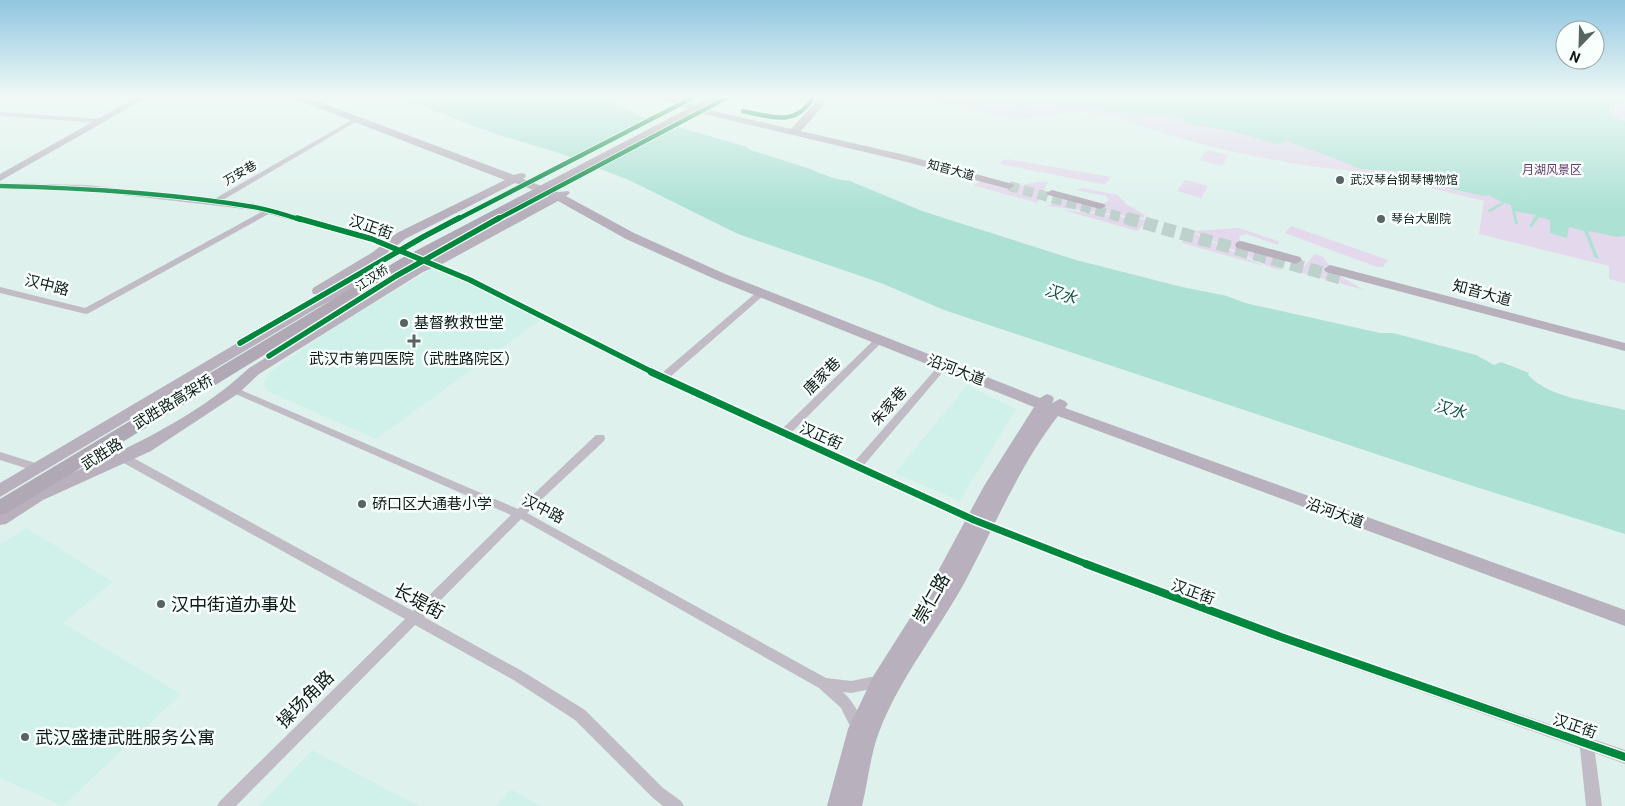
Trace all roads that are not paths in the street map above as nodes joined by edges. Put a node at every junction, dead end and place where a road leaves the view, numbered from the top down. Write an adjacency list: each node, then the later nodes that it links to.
1 (76, 135): 10 (main road)
2 (329, 135): 16 (street, 万安巷)
3 (400, 135): 9 (main road, 沿河大道)
4 (407, 135): 9 (main road, 沿河大道)
5 (633, 135): 21 (main road, 江汉桥)
6 (644, 135): 21 (main road, 江汉桥)
7 (818, 135): 13 (main road, 知音大道)
8 (825, 135): 11 (main road, 知音大道)
9 (519, 177): 15 (main road, 沿河大道); 20 (main road)
10 (0, 178)
11 (1023, 185)
12 (0, 186): 16 (street, 汉正街)
13 (1009, 186)
14 (1052, 193): 17 (main road)
15 (562, 194): 23 (main road); 26 (main road, 沿河大道); 38 (main road, 沿河大道)
16 (213, 202): 18 (street, 汉正街)
17 (1100, 206)
18 (270, 211): 20 (street, 汉正街); 25 (street, 汉中路)
19 (1241, 245): 22 (main road)
20 (388, 246): 23 (street, 汉正街); 36 (main road)
21 (403, 259): 24 (main road, 武胜路)
22 (1296, 260)
23 (431, 264): 33 (main road); 34 (street, 汉正街)
24 (376, 275): 27 (main road); 30 (main road, 武胜路); 36 (main road, 武胜路)
25 (0, 290)
26 (761, 294): 28 (main road, 沿河大道); 34 (street)
27 (343, 296): 49 (main road, 武胜路高架桥); 50 (main road, 武胜路高架桥)
28 (879, 340): 32 (main road, 沿河大道); 41 (street, 唐家巷)
29 (1625, 347): 31 (main road, 知音大道)
30 (274, 348): 33 (main road); 48 (main road, 武胜路)
31 (1625, 354)
32 (944, 365): 37 (main road, 沿河大道); 45 (street, 朱家巷)
33 (254, 371): 35 (main road)
34 (662, 378): 41 (street, 汉正街)
35 (234, 390): 44 (main road); 51 (street, 汉中路)
36 (166, 392): 46 (main road, 武胜路)
37 (1022, 396): 38 (main road, 沿河大道); 40 (main road)
38 (1051, 405): 39 (main road, 沿河大道); 40 (main road, 崇仁路); 54 (main road, 沿河大道)
39 (1076, 418): 40 (main road); 56 (main road, 沿河大道)
40 (1034, 429): 53 (main road, 崇仁路)
41 (785, 433): 45 (street, 汉正街)
42 (600, 438): 51 (street, 操场角路)
43 (0, 456): 46 (street)
44 (124, 458): 48 (main road); 55 (street, 长堤街)
45 (857, 466): 53 (street, 汉正街)
46 (38, 468): 47 (main road, 武胜路)
47 (0, 491)
48 (38, 495): 52 (main road, 武胜路)
49 (0, 500)
50 (0, 508)
51 (519, 514): 55 (street, 操场角路); 58 (street, 汉中路)
52 (0, 519)
53 (979, 522): 57 (main road, 崇仁路); 60 (street, 汉正街); 65 (main road, 崇仁路)
54 (1625, 609)
55 (413, 618): 62 (street, 操场角路); 63 (street, 长堤街)
56 (1625, 618)
57 (880, 682): 58 (street, 汉中路); 59 (main road, 崇仁路)
58 (824, 684): 59 (street, 汉中路)
59 (859, 729): 64 (main road, 崇仁路)
60 (1587, 744): 61 (street, 汉正街); 66 (street)
61 (1625, 757)
62 (225, 806)
63 (676, 806)
64 (838, 806)
65 (851, 806)
66 (1594, 806)

